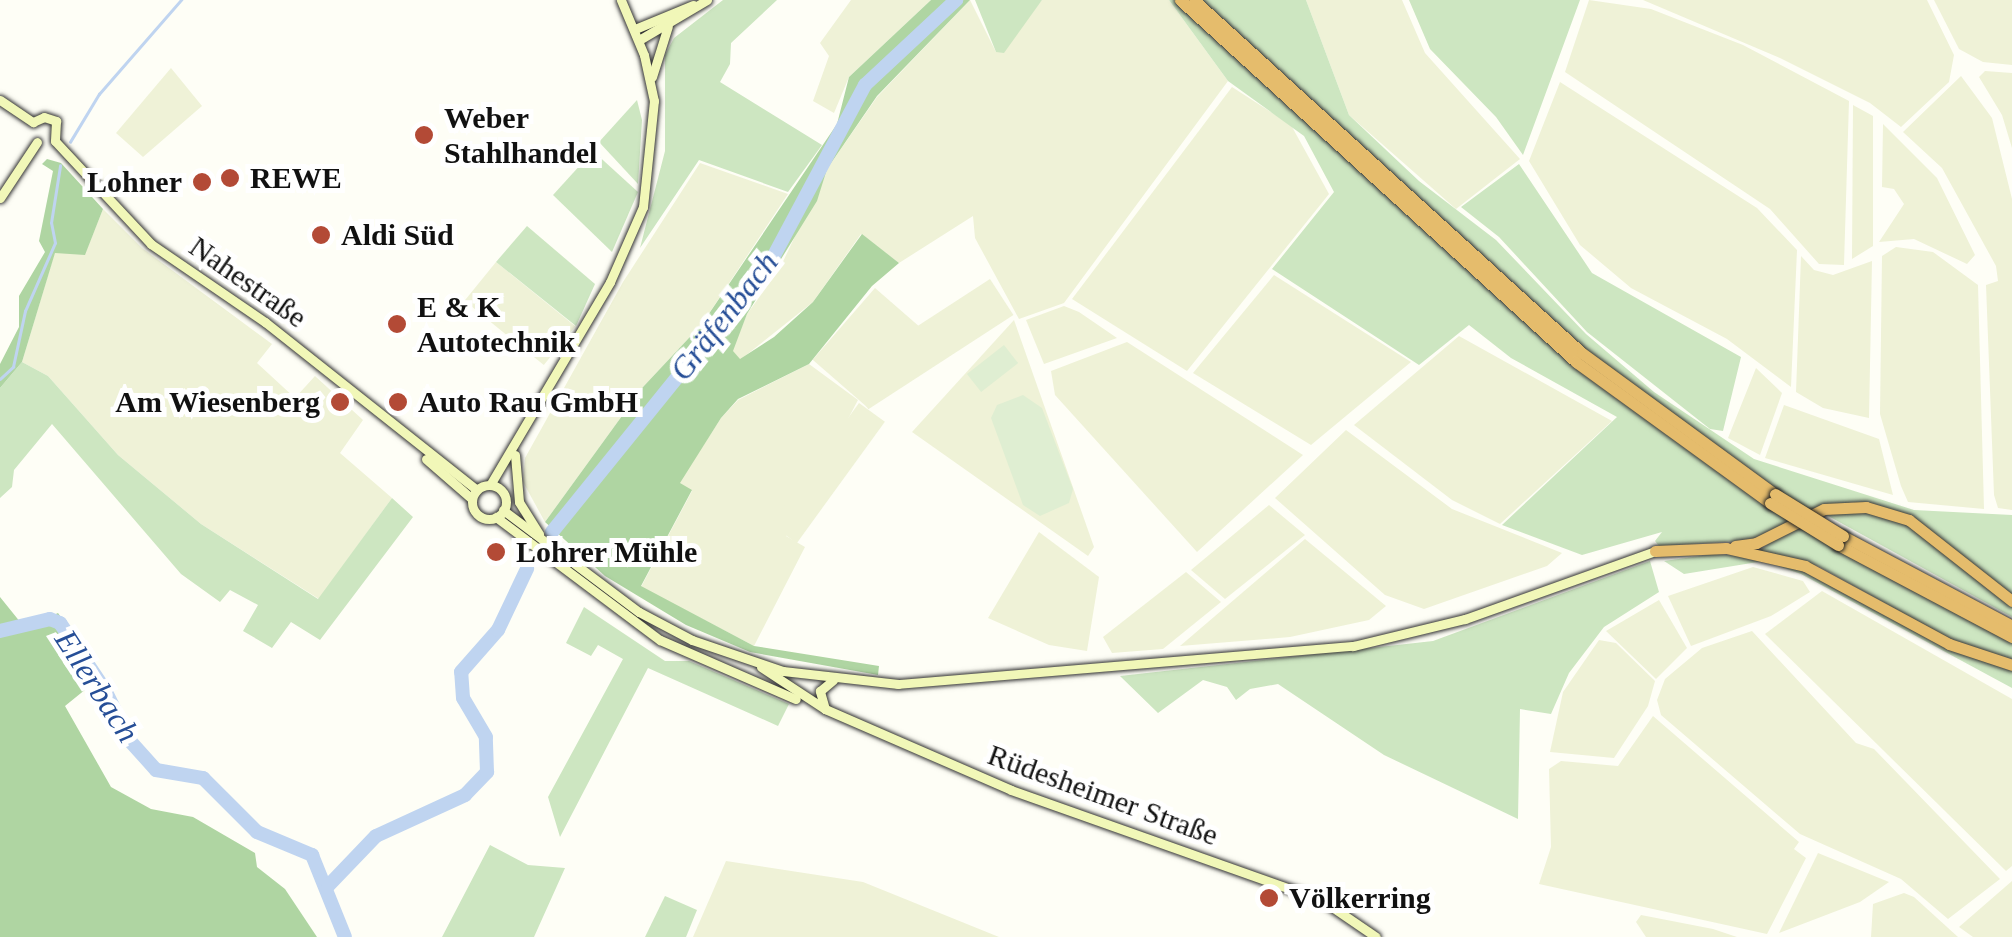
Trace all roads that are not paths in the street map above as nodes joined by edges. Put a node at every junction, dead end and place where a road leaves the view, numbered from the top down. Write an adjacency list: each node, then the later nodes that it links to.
1 (620, 0): 6 (main road)
2 (705, 0): 5 (main road); 6 (main road)
3 (1180, 0): 7 (highway)
4 (1194, 0): 7 (highway)
5 (668, 26): 6 (main road); 8 (main road)
6 (637, 34): 8 (main road)
7 (1231, 41): 19 (highway, bridge)
8 (650, 84): 14 (main road)
9 (0, 100): 10 (main road)
10 (34, 122): 11 (main road, Nahestraße); 12 (main road)
11 (55, 141): 12 (main road); 17 (main road, Nahestraße)
12 (37, 142): 13 (main road)
13 (0, 198)
14 (525, 434): 15 (main road); 16 (main road)
15 (515, 454): 16 (main road); 22 (main road)
16 (496, 488): 17 (main road); 18 (main road)
17 (474, 494): 18 (main road, Nahestraße)
18 (500, 514): 22 (main road)
19 (1840, 541): 25 (highway); 26 (highway)
20 (1726, 548): 21 (highway); 23 (highway); 27 (highway)
21 (1655, 551): 29 (main road)
22 (570, 567): 24 (main road); 24 (main road); 30 (main road, Rüdesheimer Straße)
23 (2012, 601)
24 (638, 612): 28 (main road)
25 (2012, 626)
26 (2012, 636)
27 (2012, 665)
28 (758, 666): 29 (main road); 30 (main road, Rüdesheimer Straße)
29 (834, 680): 31 (main road)
30 (808, 702): 31 (main road, Rüdesheimer Straße)
31 (825, 710): 32 (main road, Rüdesheimer Straße)
32 (1376, 937)

